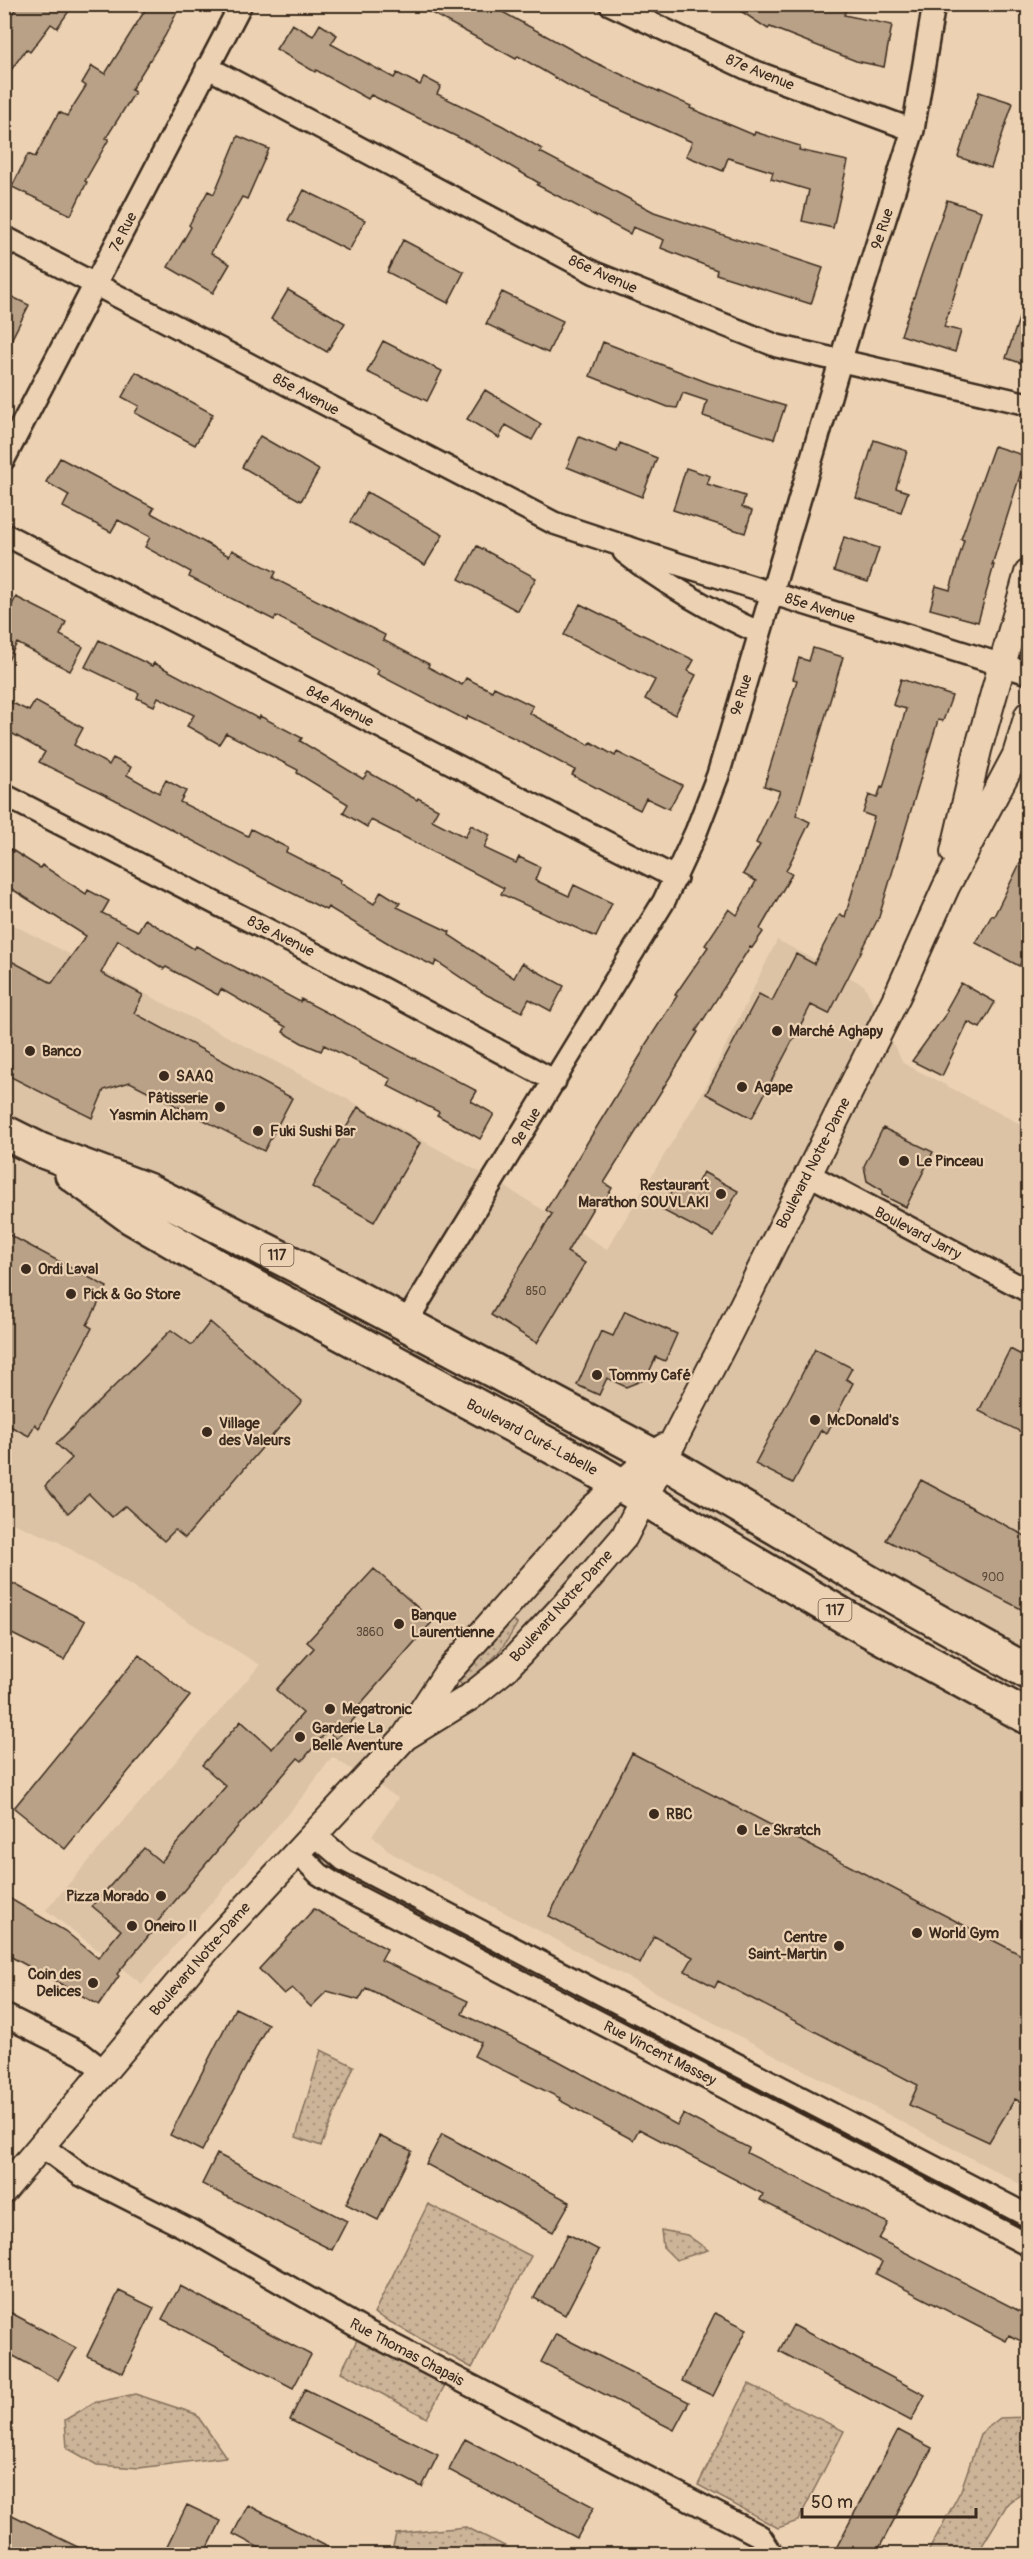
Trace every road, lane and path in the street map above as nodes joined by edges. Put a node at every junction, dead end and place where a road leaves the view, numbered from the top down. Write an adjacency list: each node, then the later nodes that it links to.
1 (241, 4): 4 (street, 7e Rue)
2 (610, 4): 5 (street, 87e Avenue)
3 (934, 4): 5 (street, 9e Rue)
4 (207, 68): 7 (street, 7e Rue); 8 (street, 86e Avenue)
5 (913, 130): 8 (street, 9e Rue)
6 (4, 237): 7 (street, 85e Avenue)
7 (97, 285): 10 (street, 7e Rue); 12 (street, 85e Avenue)
8 (841, 360): 9 (street, 86e Avenue); 14 (street, 9e Rue)
9 (1029, 404)
10 (4, 459)
11 (4, 534): 20 (street, 84e Avenue)
12 (612, 543): 14 (street, 85e Avenue); 15 (street, 85e Avenue)
13 (1029, 573): 16 (street, Boulevard Notre-Dame)
14 (772, 594): 15 (street, 9e Rue); 16 (street, 85e Avenue)
15 (760, 633): 20 (street, 9e Rue)
16 (1002, 664): 17 (street, 85e Avenue); 21 (street, Boulevard Notre-Dame)
17 (1029, 673)
18 (1029, 715): 21 (street, Boulevard Notre-Dame)
19 (4, 795): 22 (street, 83e Avenue)
20 (676, 878): 22 (street, 9e Rue)
21 (946, 887): 25 (street, Boulevard Notre-Dame)
22 (555, 1081): 27 (street, 9e Rue)
23 (4, 1132): 24 (main road, Boulevard Curé-Labelle / 117)
24 (40, 1150): 27 (main road, Boulevard Curé-Labelle / 117); 29 (main road, Boulevard Curé-Labelle / 117)
25 (808, 1174): 26 (street, Boulevard Jarry); 28 (street, Boulevard Notre-Dame)
26 (1029, 1292)
27 (405, 1324): 28 (main road, Boulevard Curé-Labelle / 117)
28 (664, 1451): 29 (street, Boulevard Notre-Dame); 30 (main road, Boulevard Curé-Labelle / 117)
29 (632, 1492): 31 (main road, Boulevard Curé-Labelle / 117); 32 (street, Boulevard Notre-Dame); 32 (street, Boulevard Notre-Dame)
30 (1029, 1672)
31 (1029, 1717)
32 (405, 1737): 33 (street, Boulevard Notre-Dame)
33 (306, 1844): 35 (street, Boulevard Notre-Dame); 38 (street, Rue Vincent Massey); 39 (street, Rue Vincent Massey)
34 (4, 2015): 35 (street)
35 (104, 2072): 36 (street, Boulevard Notre-Dame)
36 (42, 2146): 37 (street, Boulevard Notre-Dame); 40 (street, Rue Thomas Chapais)
37 (4, 2190)
38 (1029, 2216)
39 (1029, 2245)
40 (772, 2554)

